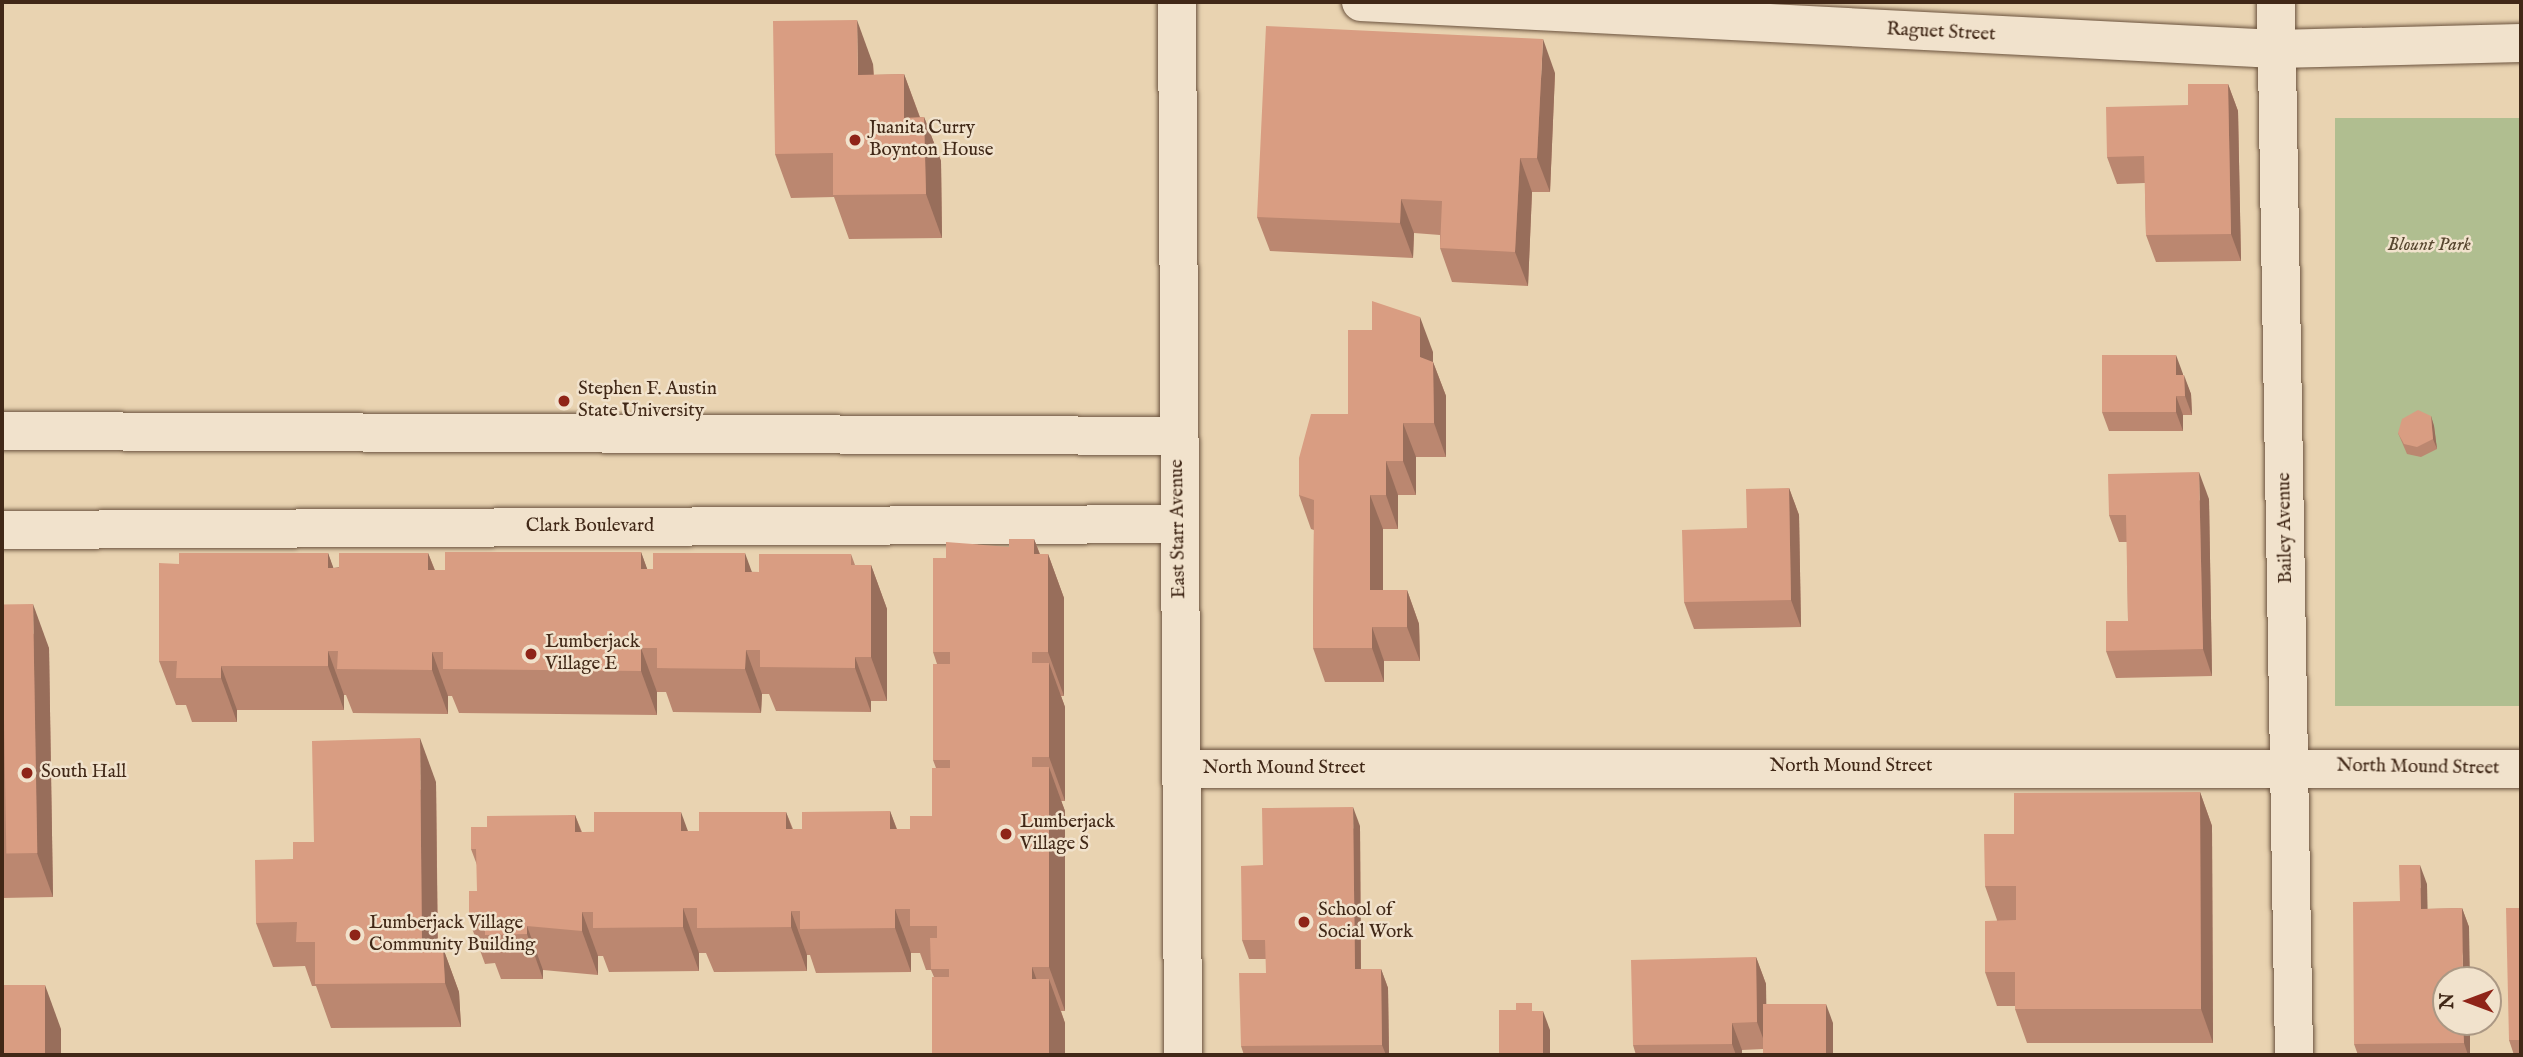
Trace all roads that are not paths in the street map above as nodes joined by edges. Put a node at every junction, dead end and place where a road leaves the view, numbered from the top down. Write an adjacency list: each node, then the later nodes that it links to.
1 (1177, 2): 7 (street, East Starr Avenue)
2 (1361, 2): 5 (street, Raguet Street)
3 (2276, 2): 5 (street, Bailey Avenue)
4 (2521, 43): 5 (street, Raguet Street)
5 (2276, 49): 10 (street, Bailey Avenue)
6 (2, 431): 7 (street)
7 (1178, 436): 8 (street, East Starr Avenue)
8 (1179, 524): 9 (street, Clark Boulevard); 11 (street, East Starr Avenue)
9 (2, 530)
10 (2290, 766): 11 (street, North Mound Street); 12 (street, North Mound Street); 14 (street, Bailey Avenue)
11 (1181, 769): 13 (street, East Starr Avenue)
12 (2521, 769)
13 (1183, 1055)
14 (2294, 1055)

